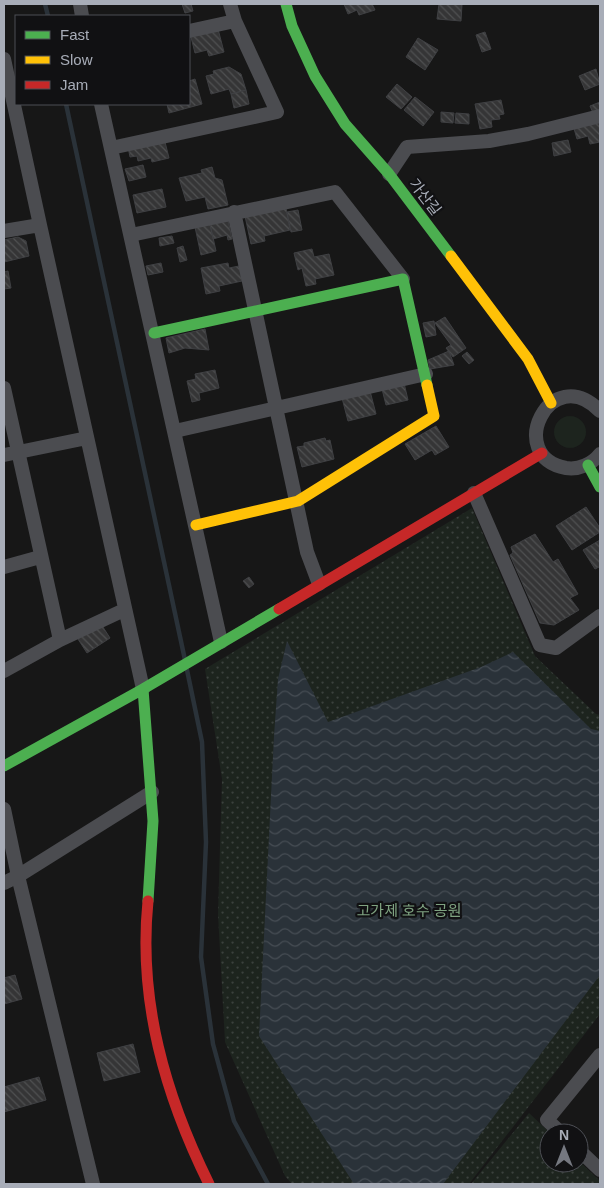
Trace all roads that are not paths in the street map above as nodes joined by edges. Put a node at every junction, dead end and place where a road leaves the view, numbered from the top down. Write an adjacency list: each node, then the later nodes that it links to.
1 (230, 4): 3 (street)
2 (286, 4): 9 (street, 가산길)
3 (235, 21): 4 (street); 8 (street)
4 (190, 31)
5 (4, 59): 11 (street)
6 (101, 105): 8 (street)
7 (600, 116): 9 (street)
8 (111, 148): 13 (street)
9 (389, 174): 19 (street, 가산길)
10 (234, 212): 13 (street); 14 (street); 15 (street)
11 (40, 225): 12 (street); 23 (street)
12 (4, 231)
13 (131, 235): 16 (street)
14 (403, 279): 15 (street); 17 (street)
15 (256, 310): 16 (street); 20 (street)
16 (154, 333): 22 (street)
17 (426, 374): 20 (street); 30 (street)
18 (4, 389): 25 (street)
19 (551, 403): 21 (street); 24 (street)
20 (278, 408): 22 (street); 30 (street)
21 (600, 411)
22 (174, 432): 31 (street)
23 (87, 438): 25 (street); 35 (street)
24 (542, 453): 27 (street); 29 (street)
25 (11, 454): 32 (street)
26 (600, 454): 27 (street)
27 (588, 465): 28 (street)
28 (600, 487)
29 (474, 493): 34 (street); 36 (street)
30 (298, 501): 31 (street); 34 (street)
31 (196, 524): 38 (street)
32 (40, 557): 33 (street); 37 (street)
33 (4, 567)
34 (319, 584): 38 (street)
35 (124, 610): 37 (street); 40 (street)
36 (600, 616)
37 (60, 640): 39 (street)
38 (215, 645): 40 (street)
39 (4, 671)
40 (143, 689): 41 (street); 42 (street)
41 (4, 766)
42 (152, 792): 44 (street); 49 (street)
43 (4, 809): 44 (street)
44 (18, 876): 45 (street); 48 (street)
45 (4, 883)
46 (600, 1055): 47 (street)
47 (550, 1123)
48 (94, 1184)
49 (208, 1184)

